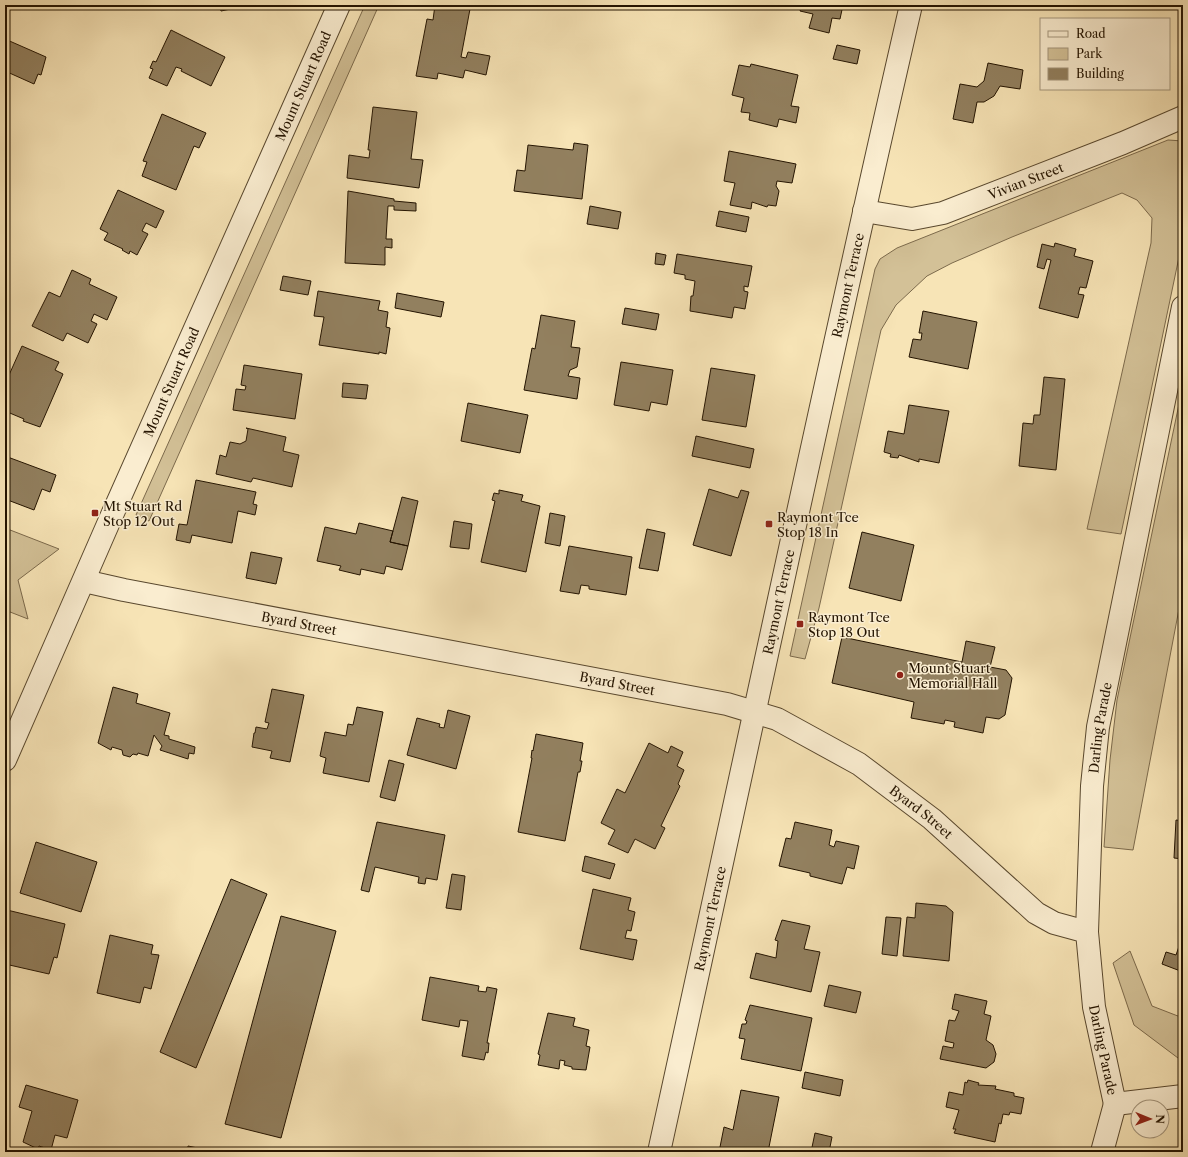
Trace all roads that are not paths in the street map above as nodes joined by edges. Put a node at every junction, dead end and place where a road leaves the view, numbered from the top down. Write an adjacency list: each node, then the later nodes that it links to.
1 (339, 5): 6 (street, Mount Stuart Road)
2 (911, 5): 4 (street, Raymont Terrace)
3 (1183, 117): 4 (street, Vivian Street)
4 (864, 212): 7 (street, Raymont Terrace)
5 (1183, 307): 9 (street, Darling Parade)
6 (84, 581): 7 (street, Byard Street); 8 (street, Mount Stuart Road)
7 (756, 712): 9 (street, Byard Street); 12 (street, Raymont Terrace)
8 (5, 760)
9 (1087, 932): 11 (street, Darling Parade)
10 (1183, 1096): 11 (street)
11 (1115, 1104): 13 (street, Darling Parade)
12 (659, 1152)
13 (1102, 1152)

